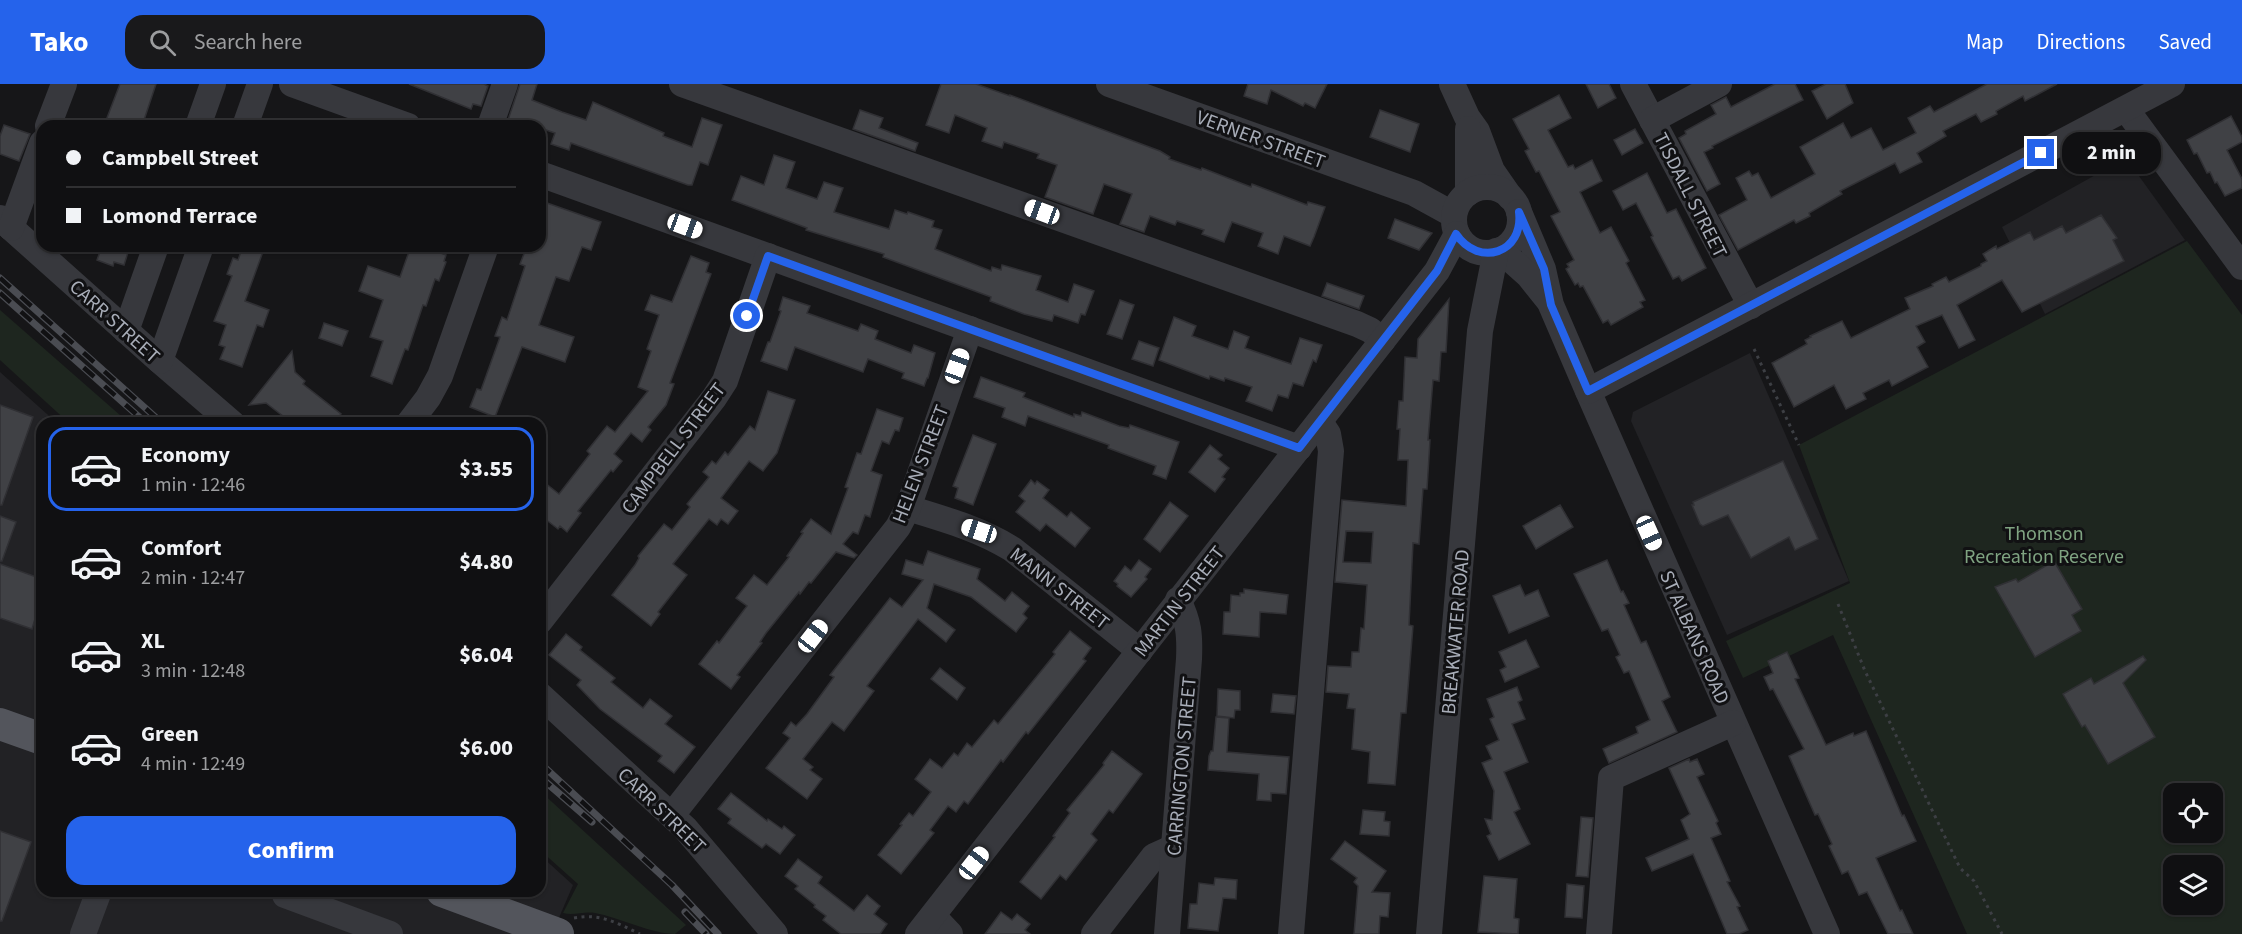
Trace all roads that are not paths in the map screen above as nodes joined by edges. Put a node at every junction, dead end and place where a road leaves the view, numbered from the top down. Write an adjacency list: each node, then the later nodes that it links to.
1 (63, 84): 14 (street)
2 (213, 84): 15 (street)
3 (260, 84): 16 (street)
4 (291, 84): 17 (street)
5 (506, 84): 18 (street)
6 (682, 84): 36 (street)
7 (1109, 84): 24 (street, VERNER STREET)
8 (1452, 84): 13 (street, ST ALBANS ROAD)
9 (1633, 84): 19 (street, TISDALL STREET)
10 (1719, 84): 19 (street)
11 (2172, 84): 12 (street)
12 (2126, 109): 31 (street); 33 (street)
13 (1467, 117): 22 (street, ST ALBANS ROAD); 24 (street, ST ALBANS ROAD)
14 (50, 120)
15 (200, 120)
16 (247, 120)
17 (391, 120)
18 (492, 120)
19 (1652, 120): 33 (street, TISDALL STREET)
20 (36, 156): 23 (street)
21 (546, 176): 30 (street)
22 (1514, 204): 24 (street); 24 (street); 32 (street, ST ALBANS ROAD)
23 (5, 223): 25 (street, CARR STREET)
24 (1473, 229): 32 (street, ST ALBANS ROAD); 36 (street, MARTIN STREET); 64 (street, BREAKWATER ROAD)
25 (36, 251)
26 (37, 252): 35 (street, CARR STREET)
27 (154, 252): 35 (street)
28 (199, 252): 37 (street)
29 (484, 252): 40 (street)
30 (768, 256): 34 (street); 45 (street, CAMPBELL STREET)
31 (2242, 267)
32 (1551, 305): 38 (street, ST ALBANS ROAD)
33 (1751, 306): 38 (street)
34 (970, 329): 42 (street); 43 (street, HELEN STREET)
35 (126, 331): 37 (street, CARR STREET)
36 (1383, 340): 41 (street, MARTIN STREET)
37 (160, 361): 39 (street, CARR STREET)
38 (1588, 391): 48 (street, ST ALBANS ROAD)
39 (225, 417)
40 (414, 417)
41 (1320, 422): 42 (street, MARTIN STREET); 63 (street)
42 (1299, 448): 44 (street, MARTIN STREET)
43 (908, 508): 46 (street, MANN STREET); 51 (street, HELEN STREET)
44 (1179, 600): 46 (street, MARTIN STREET); 52 (street, CARRINGTON STREET)
45 (546, 613)
46 (1140, 651): 57 (street, MARTIN STREET)
47 (546, 700): 51 (street, CARR STREET)
48 (1733, 723): 65 (street); 66 (street, ST ALBANS ROAD)
49 (0, 724): 50 (main road)
50 (36, 737)
51 (672, 815): 60 (street, CARR STREET)
52 (1174, 847): 61 (street); 62 (street, CARRINGTON STREET)
53 (97, 897): 58 (street)
54 (290, 897): 59 (street)
55 (463, 897): 56 (main road)
56 (563, 926)
57 (934, 928)
58 (83, 934)
59 (390, 934)
60 (775, 934)
61 (1094, 934)
62 (1167, 934)
63 (1291, 934)
64 (1429, 934)
65 (1599, 934)
66 (1827, 934)

